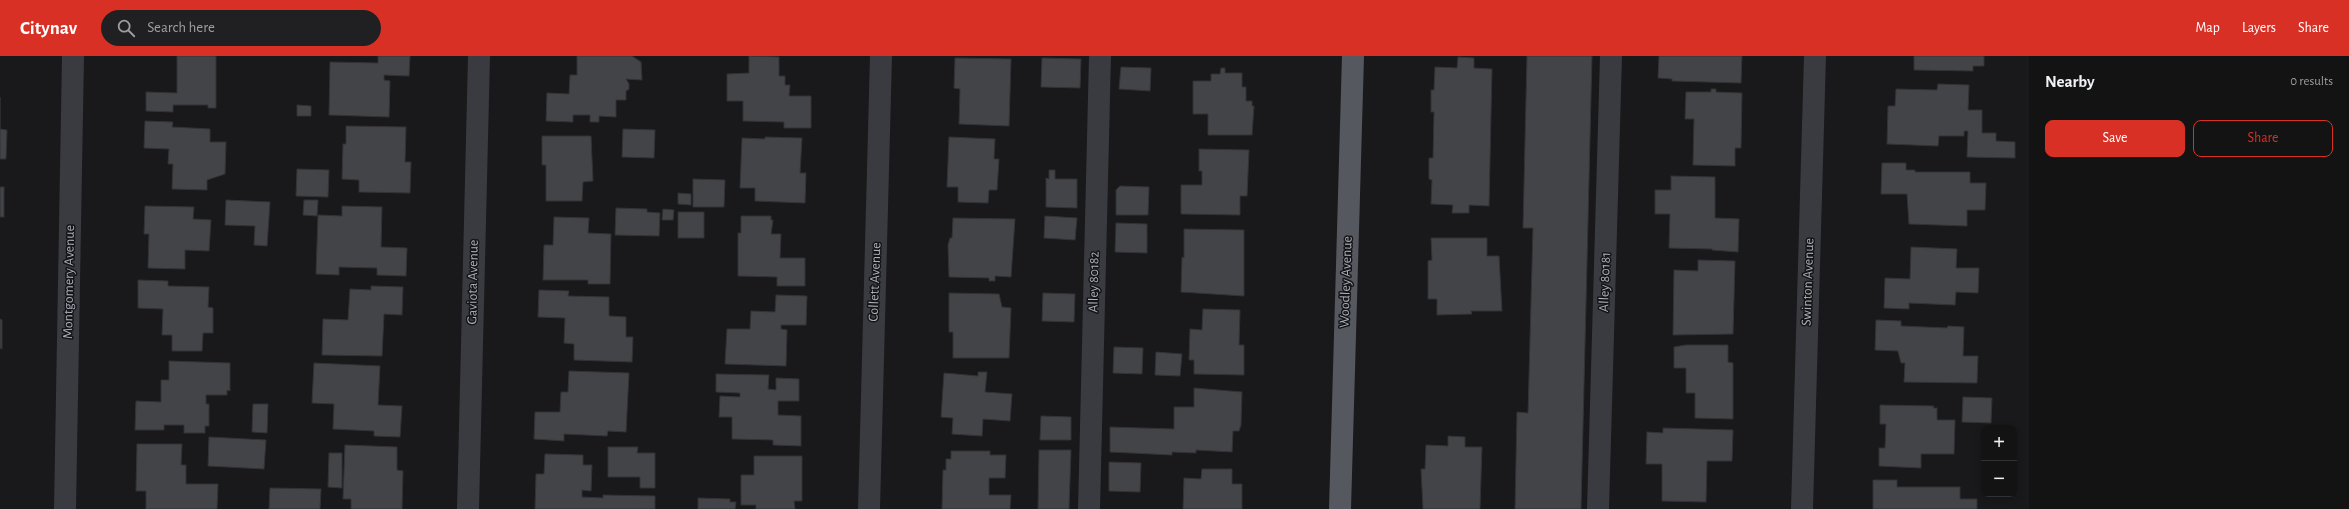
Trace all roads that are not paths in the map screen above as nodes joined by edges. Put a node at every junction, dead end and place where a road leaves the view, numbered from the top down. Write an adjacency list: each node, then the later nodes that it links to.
1 (73, 56): 8 (street, Montgomery Avenue)
2 (479, 56): 9 (street, Gaviota Avenue)
3 (881, 56): 10 (street, Collett Avenue)
4 (1100, 56): 11 (street, Alley 80182)
5 (1352, 56): 12 (main road, Woodley Avenue)
6 (1611, 56): 13 (street, Alley 80181)
7 (1815, 56): 14 (street, Swinton Avenue)
8 (65, 509)
9 (468, 509)
10 (868, 509)
11 (1089, 509)
12 (1340, 509)
13 (1598, 509)
14 (1802, 509)

